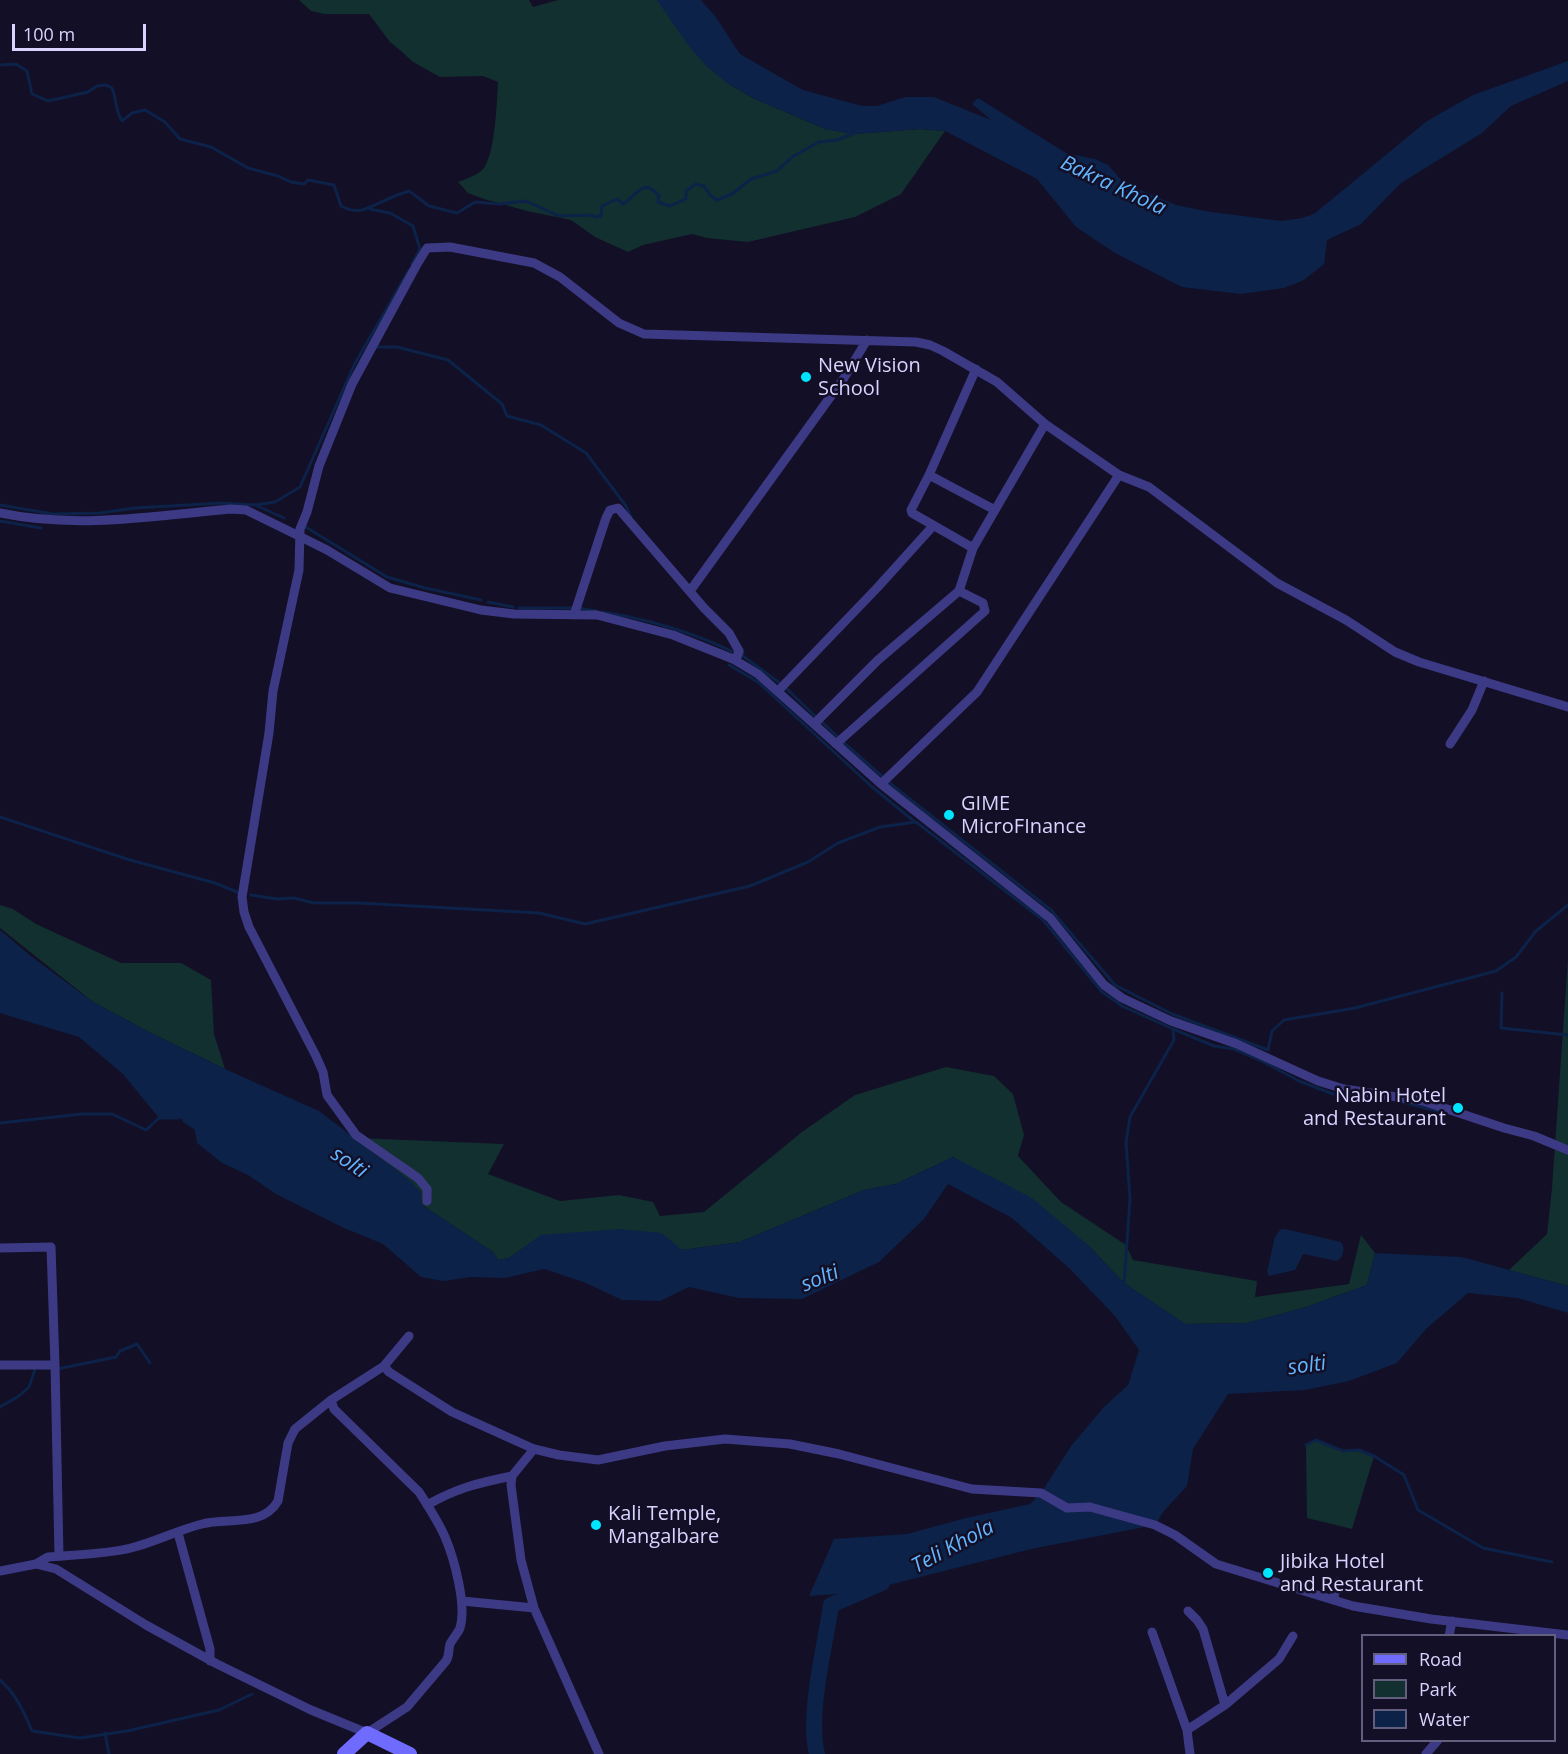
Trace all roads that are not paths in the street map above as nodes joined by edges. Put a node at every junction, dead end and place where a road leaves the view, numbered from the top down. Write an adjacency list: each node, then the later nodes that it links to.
1 (867, 340): 2 (street); 9 (street); 11 (street)
2 (976, 369): 3 (street); 4 (street)
3 (1045, 424): 5 (street); 6 (street)
4 (929, 475): 6 (street); 8 (street)
5 (1119, 475): 15 (street); 21 (street)
6 (995, 510): 10 (street)
7 (0, 513): 9 (street)
8 (933, 526): 10 (street); 16 (street)
9 (299, 536): 13 (street); 23 (street)
10 (973, 548): 12 (street)
11 (690, 591): 13 (street); 14 (street)
12 (959, 591): 18 (street); 19 (street)
13 (574, 615): 14 (street)
14 (736, 660): 16 (street)
15 (1484, 681): 17 (street); 20 (street)
16 (778, 691): 18 (street)
17 (1568, 707)
18 (814, 724): 19 (street)
19 (836, 744): 21 (street)
20 (1449, 744)
21 (881, 784): 22 (street)
22 (1568, 1150)
23 (427, 1201)
24 (0, 1248): 27 (street)
25 (409, 1336): 28 (street)
26 (0, 1365): 27 (street)
27 (55, 1365): 34 (street)
28 (384, 1366): 29 (street); 30 (street)
29 (331, 1400): 32 (street); 33 (street)
30 (534, 1449): 31 (street); 38 (street)
31 (512, 1476): 32 (street); 40 (street)
32 (427, 1505): 39 (street)
33 (178, 1533): 34 (street); 47 (street)
34 (59, 1556): 35 (street)
35 (36, 1564): 36 (street); 47 (street)
36 (0, 1571)
37 (1338, 1582): 38 (street)
38 (1333, 1600): 42 (street)
39 (462, 1601): 40 (street); 50 (street)
40 (534, 1608): 54 (street)
41 (1188, 1611): 48 (street)
42 (1452, 1621): 44 (street); 45 (street)
43 (1152, 1632): 49 (street)
44 (1449, 1634)
45 (1568, 1635)
46 (1293, 1636): 48 (street)
47 (210, 1661): 50 (street)
48 (1225, 1705): 49 (street)
49 (1187, 1730): 55 (street)
50 (367, 1733): 52 (street); 53 (street)
51 (1436, 1742): 56 (street)
52 (344, 1754)
53 (410, 1754)
54 (599, 1754)
55 (1190, 1754)
56 (1426, 1754)

